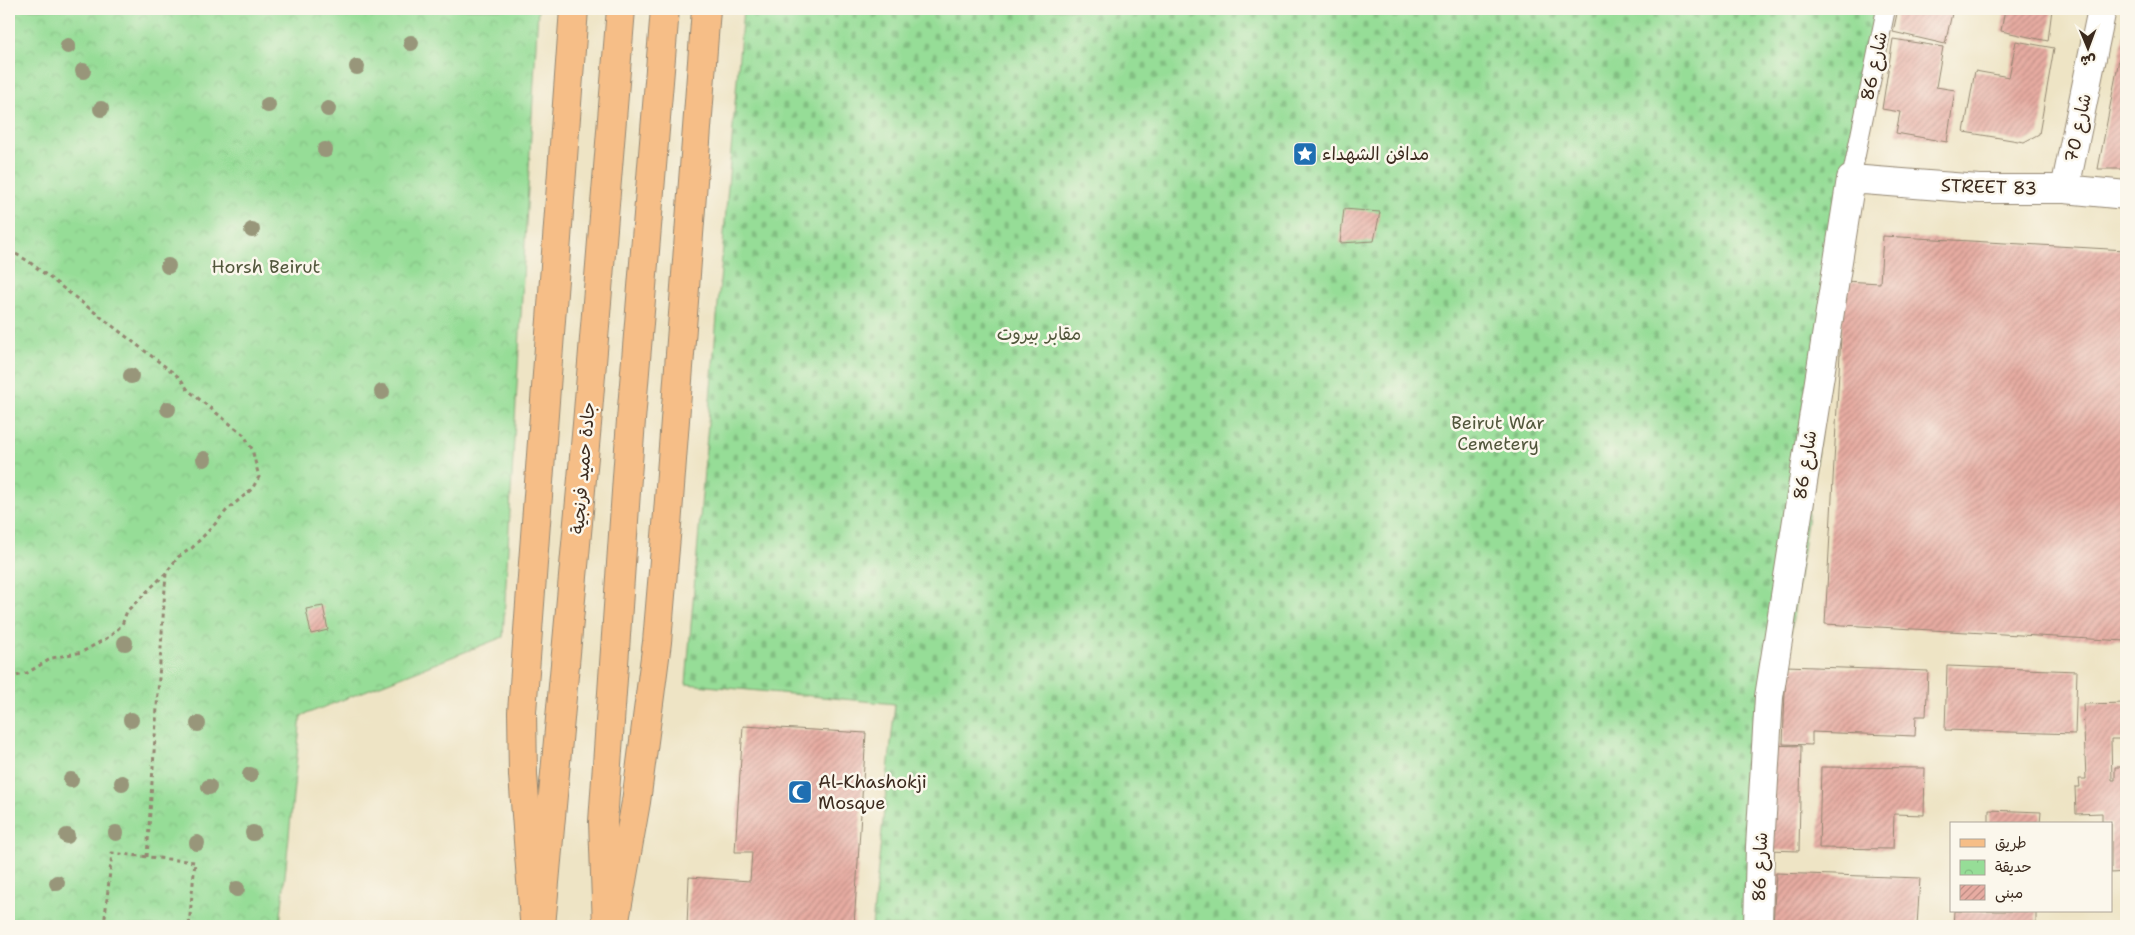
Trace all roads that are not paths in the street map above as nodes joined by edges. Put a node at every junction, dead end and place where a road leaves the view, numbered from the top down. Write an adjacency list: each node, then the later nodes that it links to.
1 (574, 9): 10 (main road)
2 (621, 9): 11 (main road, جادة حميد فرنجية)
3 (665, 9): 12 (main road)
4 (706, 9): 13 (main road)
5 (1886, 9): 7 (lane, شارع 86)
6 (2102, 9): 8 (street, شارع 70)
7 (1851, 179): 8 (street, STREET 83); 14 (street, شارع 86)
8 (2065, 189): 9 (street, STREET 83)
9 (2126, 195)
10 (535, 926)
11 (541, 926)
12 (607, 926)
13 (614, 926)
14 (1758, 926)

